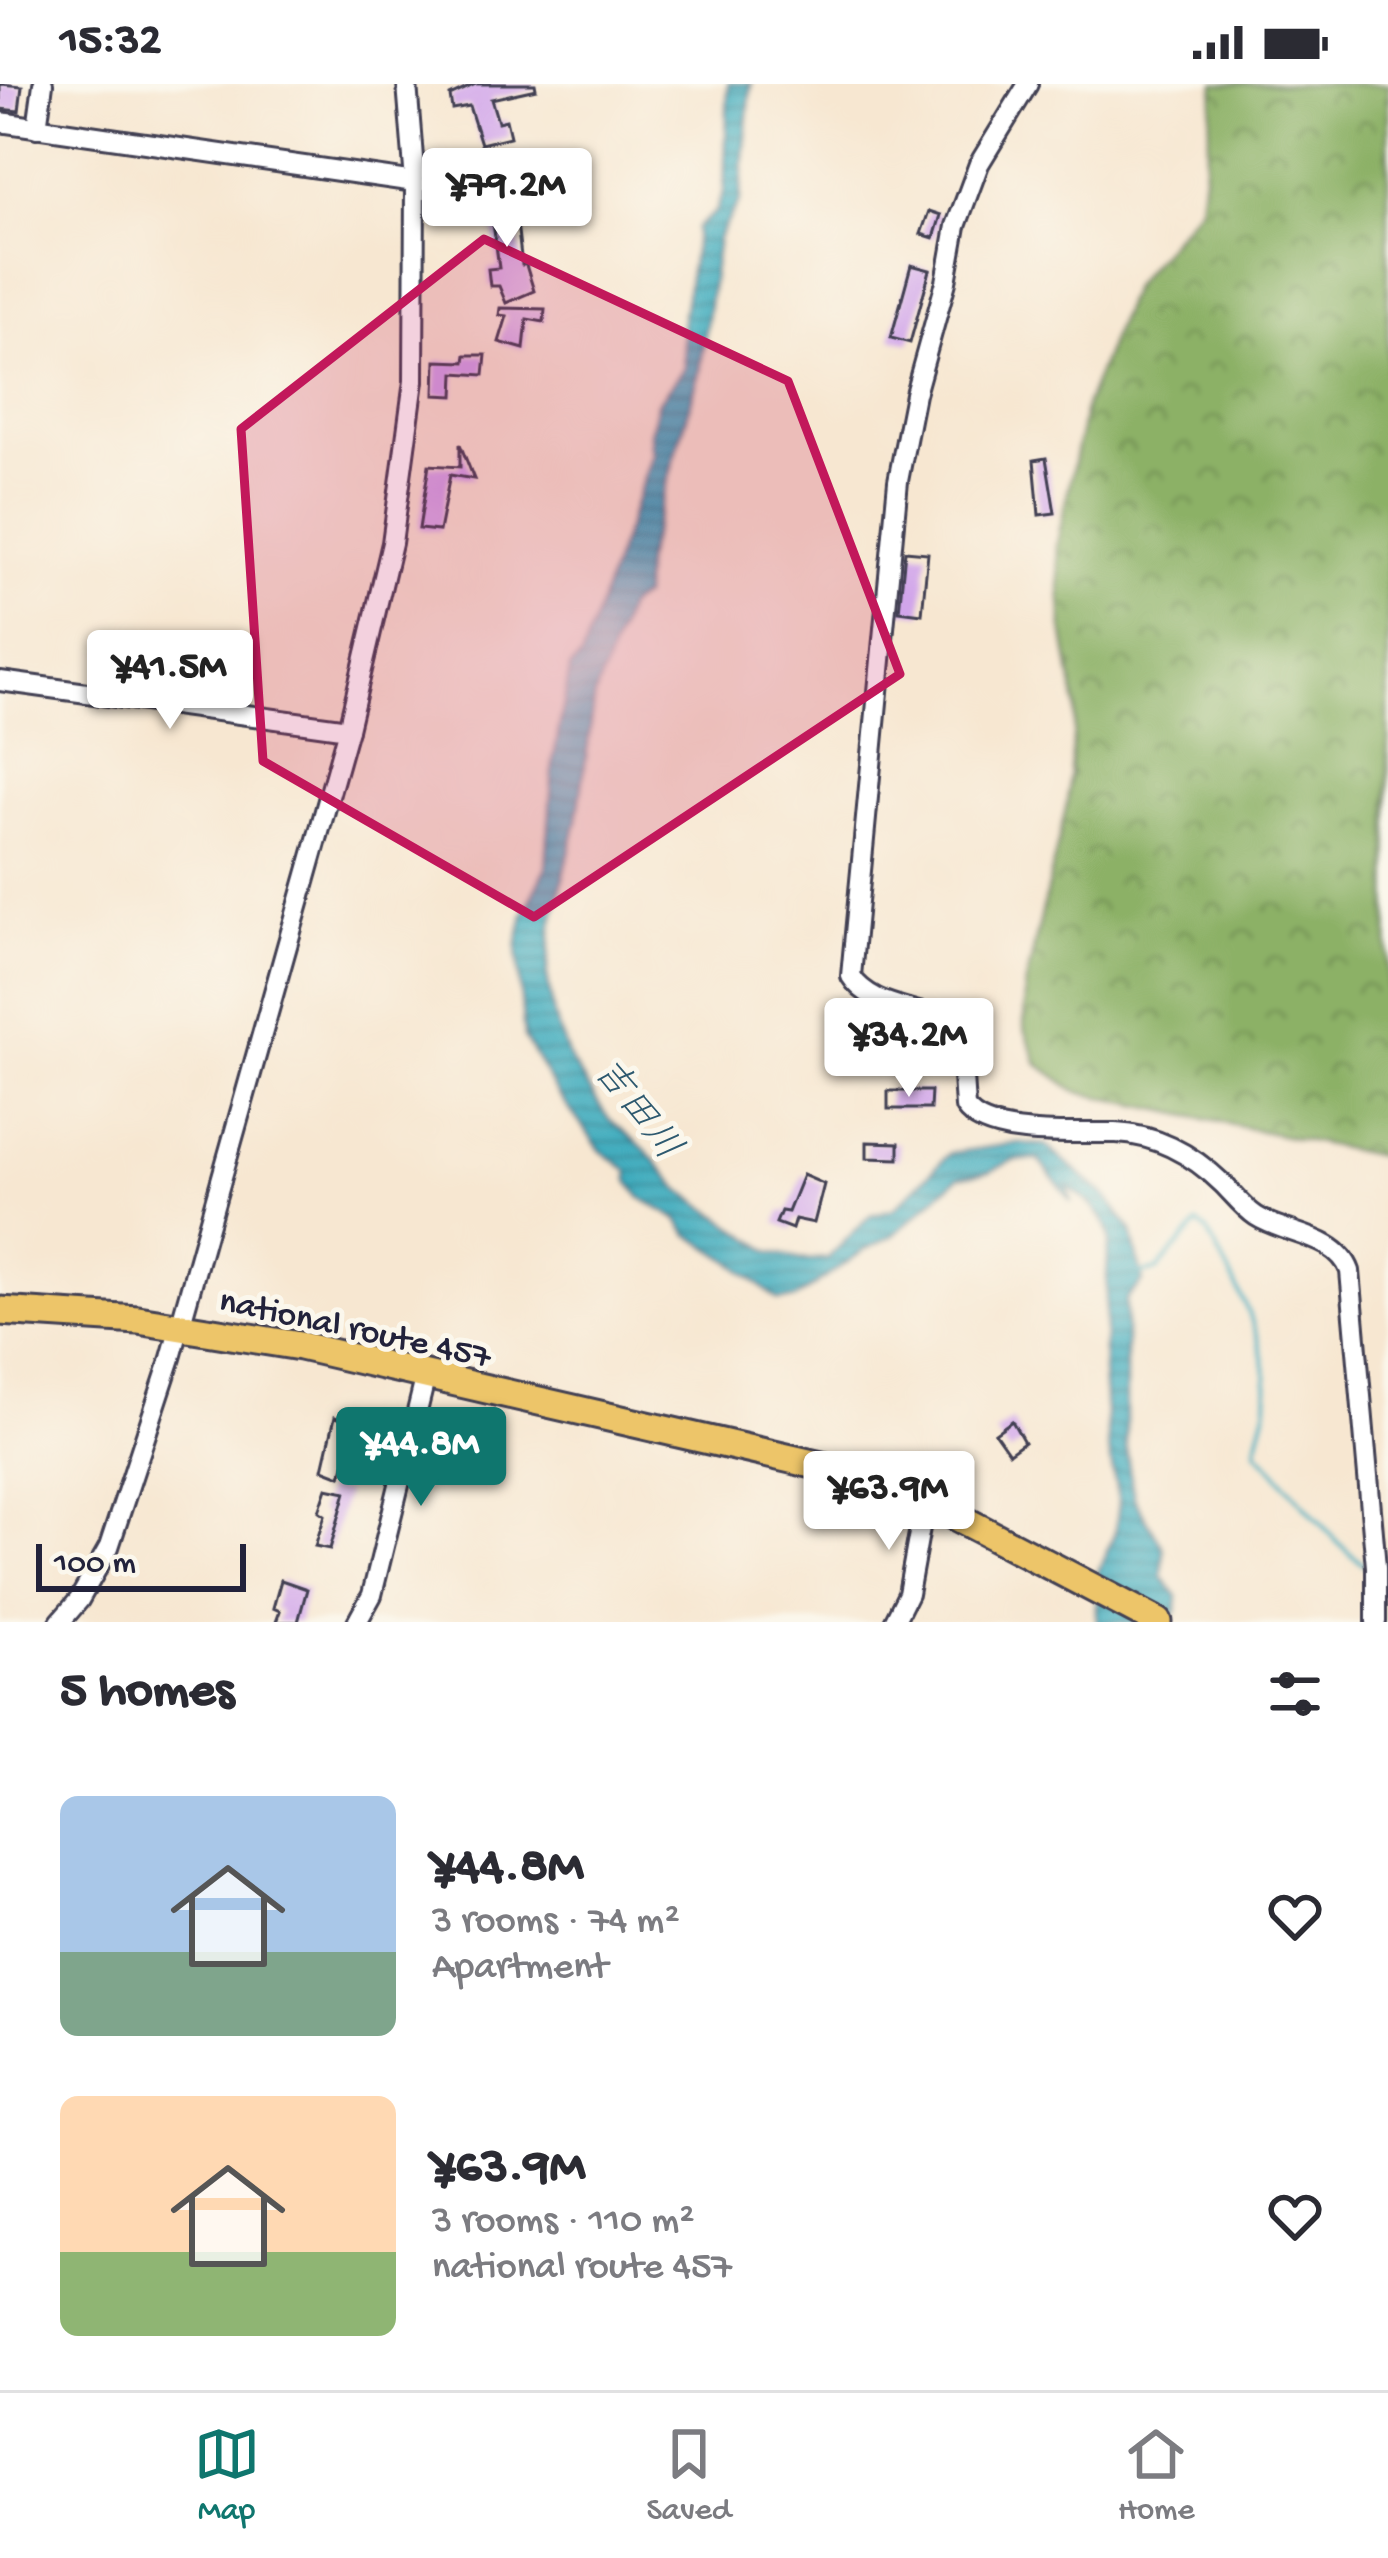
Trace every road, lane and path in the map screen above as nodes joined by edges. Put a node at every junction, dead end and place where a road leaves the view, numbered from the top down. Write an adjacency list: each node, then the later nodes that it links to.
1 (43, 84): 5 (street)
2 (407, 84): 6 (street)
3 (1028, 84): 17 (street)
4 (0, 122): 5 (street)
5 (37, 128): 6 (street)
6 (415, 182): 8 (street)
7 (0, 681): 8 (street)
8 (348, 729): 10 (street)
9 (0, 1310): 10 (highway, national route 457)
10 (181, 1326): 11 (highway, national route 457); 13 (street)
11 (426, 1375): 12 (highway, national route 457); 14 (street)
12 (925, 1500): 15 (street); 16 (highway, national route 457)
13 (60, 1622)
14 (357, 1622)
15 (894, 1622)
16 (1158, 1622)
17 (1376, 1622)

